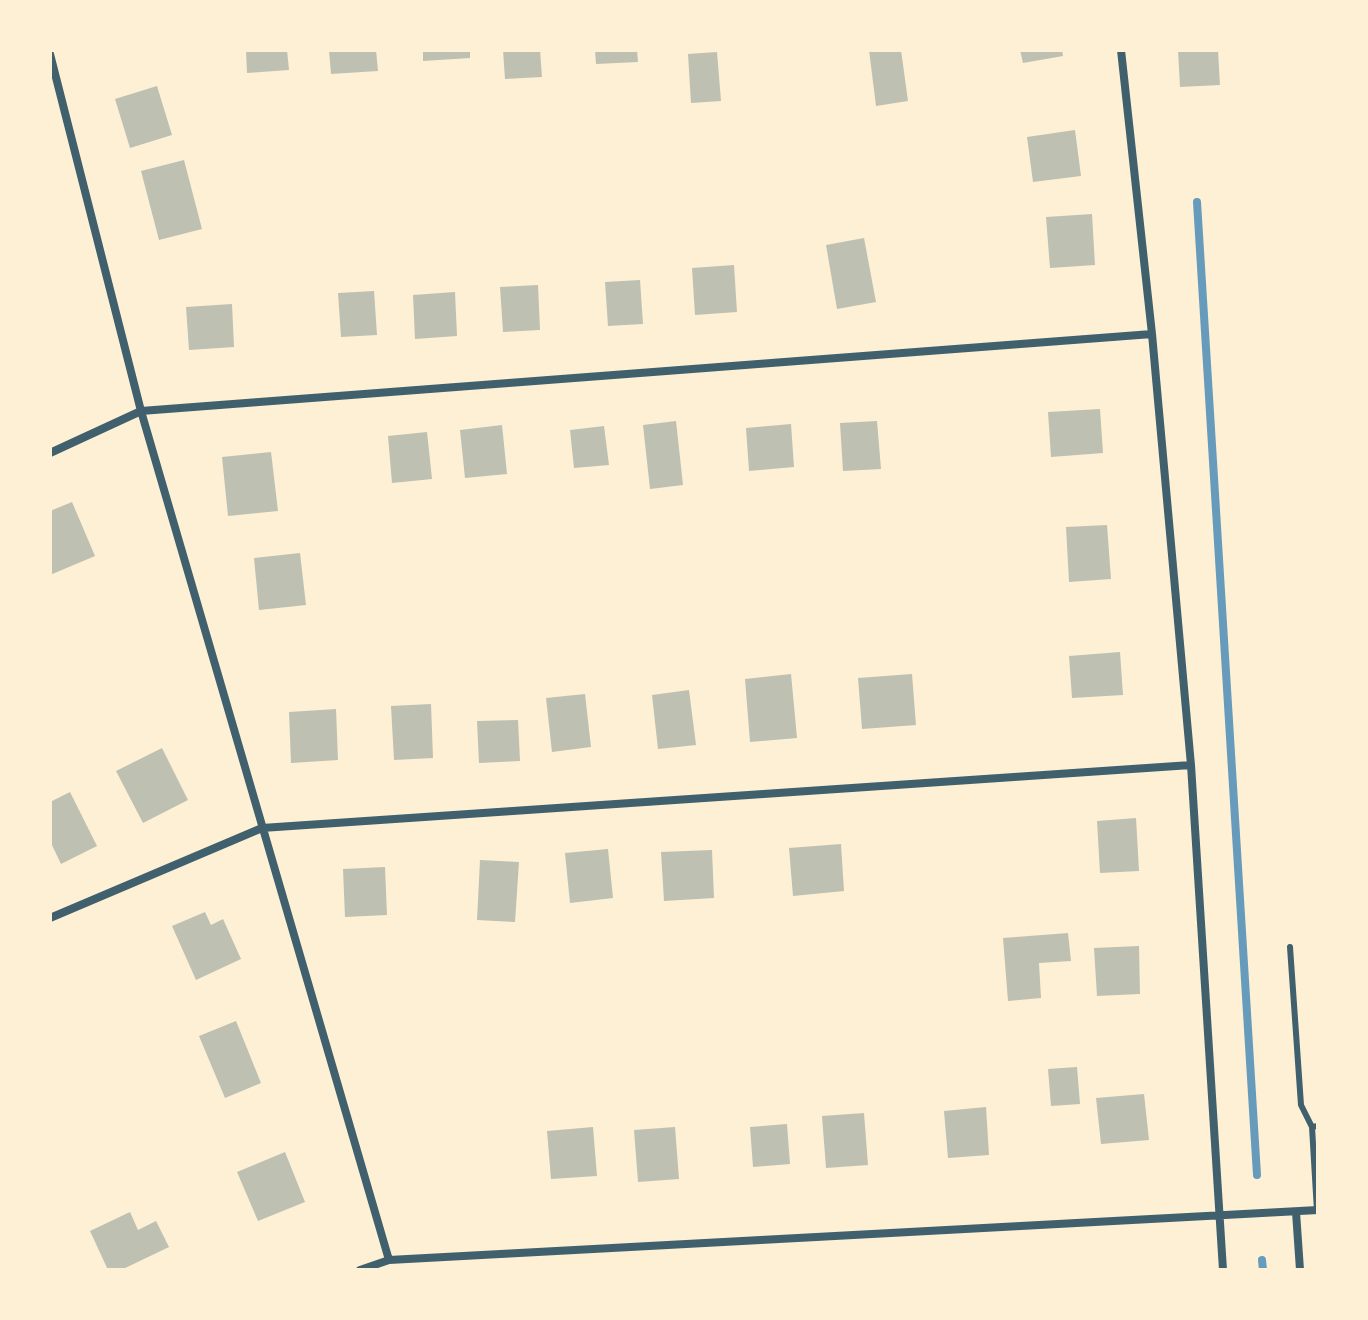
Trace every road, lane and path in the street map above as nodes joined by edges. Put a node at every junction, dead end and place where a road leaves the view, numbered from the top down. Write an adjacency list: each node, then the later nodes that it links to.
1 (1121, 50): 3 (street)
2 (50, 54): 4 (street)
3 (1152, 334): 4 (street); 6 (street)
4 (141, 411): 5 (street); 7 (street)
5 (50, 453)
6 (1191, 765): 7 (street); 13 (street)
7 (262, 828): 8 (street); 14 (street)
8 (50, 918)
9 (1290, 947): 10 (lane)
10 (1315, 1127): 11 (lane)
11 (1317, 1210): 12 (street)
12 (1296, 1212): 13 (street); 17 (street)
13 (1221, 1217): 14 (street); 16 (street)
14 (389, 1260): 15 (street)
15 (360, 1270)
16 (1223, 1270)
17 (1300, 1270)

